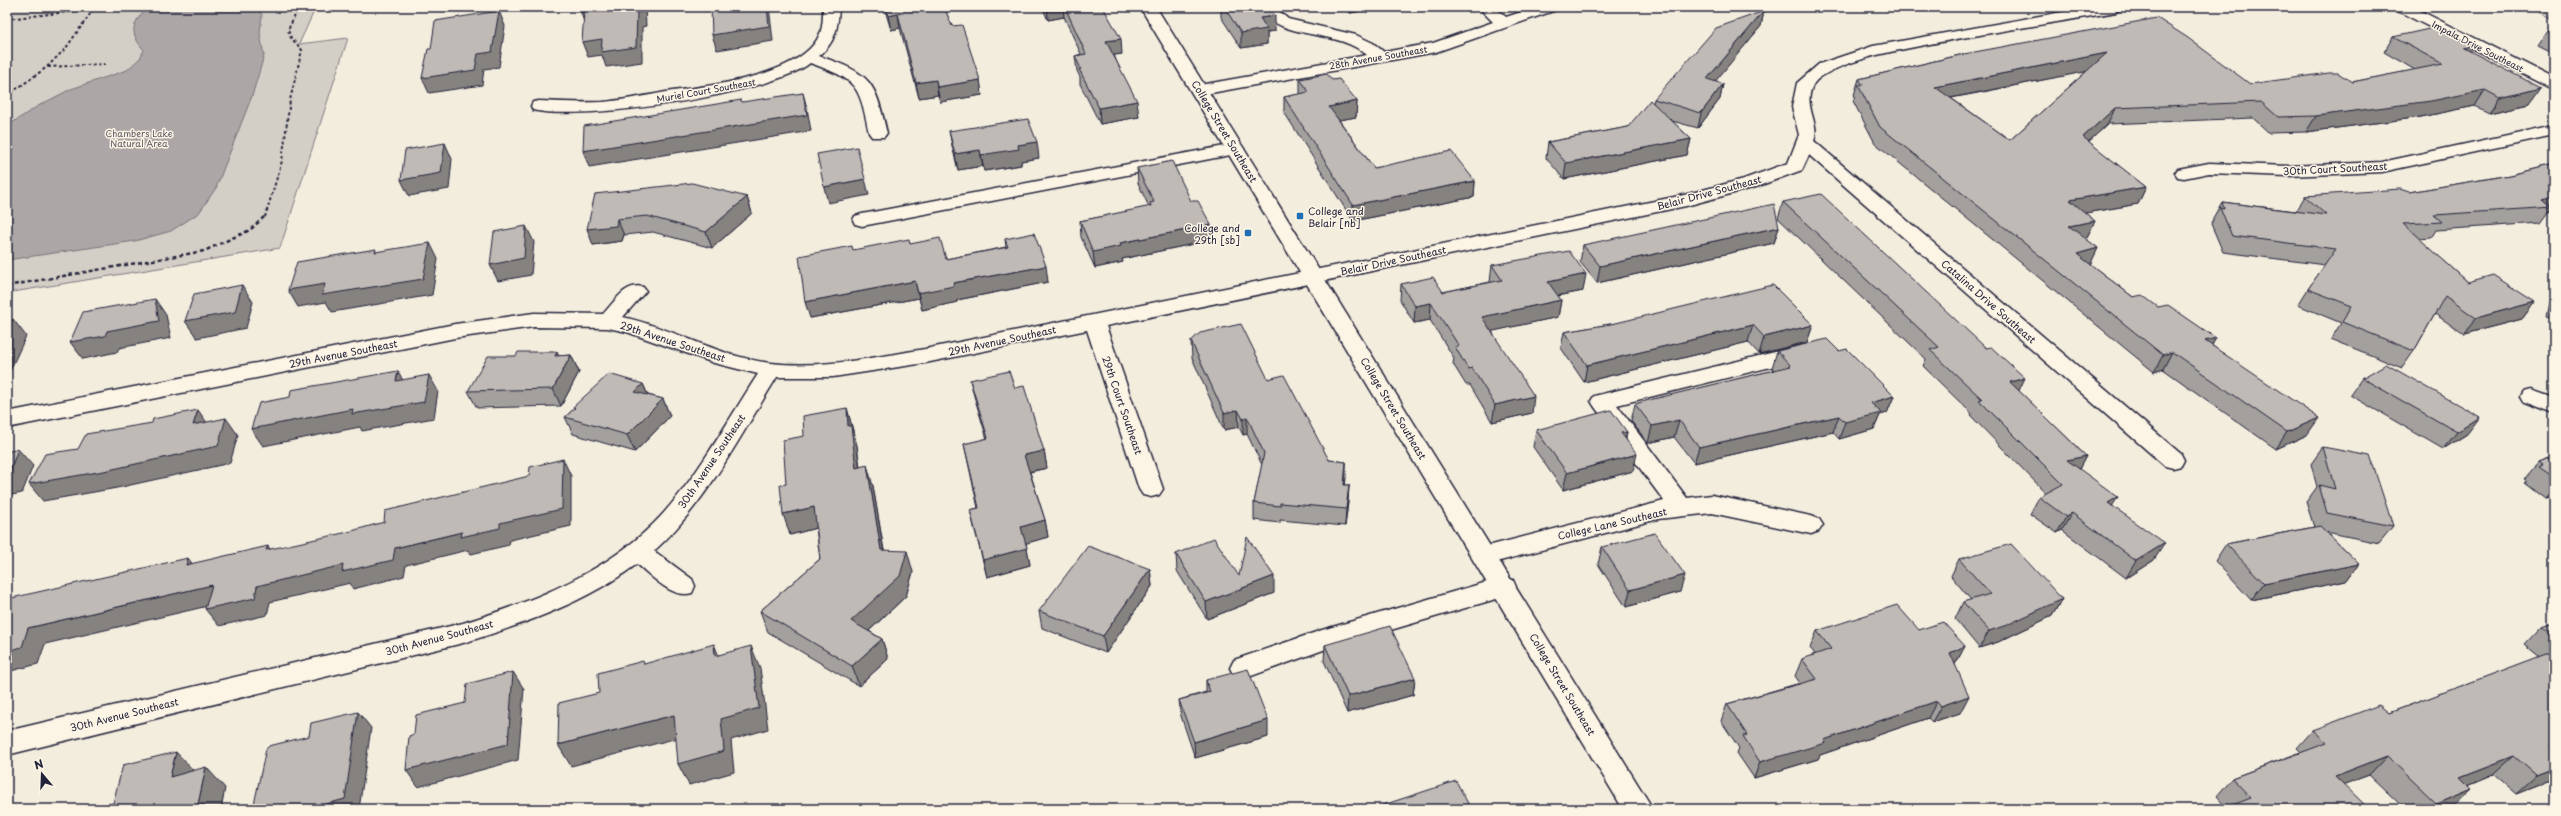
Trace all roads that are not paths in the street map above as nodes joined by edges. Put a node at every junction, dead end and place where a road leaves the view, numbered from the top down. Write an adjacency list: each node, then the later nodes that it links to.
1 (831, 7): 9 (street, Muriel Court Southeast)
2 (1148, 7): 12 (street, College Street Southeast)
3 (1265, 7): 10 (street)
4 (1486, 7): 8 (street)
5 (1551, 7): 8 (street, 28th Avenue Southeast)
6 (2116, 7): 16 (street, Belair Drive Southeast)
7 (2401, 7): 11 (street, Impala Drive Southeast)
8 (1504, 24): 10 (street, 28th Avenue Southeast)
9 (807, 57): 13 (street, Muriel Court Southeast); 15 (street)
10 (1380, 57): 12 (street, 28th Avenue Southeast)
11 (2554, 85)
12 (1200, 90): 17 (street, College Street Southeast)
13 (539, 106)
14 (2554, 130): 18 (street, 30th Court Southeast)
15 (878, 133)
16 (1805, 142): 20 (street, Belair Drive Southeast); 29 (street, Catalina Drive Southeast)
17 (1235, 149): 19 (street); 20 (street, College Street Southeast)
18 (2184, 174)
19 (862, 220)
20 (1314, 276): 23 (street, 29th Avenue Southeast); 34 (street, College Street Southeast)
21 (636, 291): 22 (street)
22 (608, 321): 25 (street, 29th Avenue Southeast); 28 (street, 29th Avenue Southeast)
23 (1094, 322): 25 (street, 29th Avenue Southeast); 30 (street, 29th Court Southeast)
24 (1814, 350): 31 (street)
25 (771, 370): 33 (street, 30th Avenue Southeast)
26 (2531, 396): 27 (street)
27 (2554, 407)
28 (7, 420)
29 (2173, 460)
30 (1152, 489)
31 (1682, 508): 32 (street, College Lane Southeast); 34 (street, College Lane Southeast)
32 (1811, 525)
33 (638, 552): 35 (street); 38 (street, 30th Avenue Southeast)
34 (1485, 556): 36 (street, College Street Southeast)
35 (683, 586)
36 (1504, 587): 37 (street); 39 (street, College Street Southeast)
37 (1243, 668)
38 (7, 743)
39 (1639, 809)

